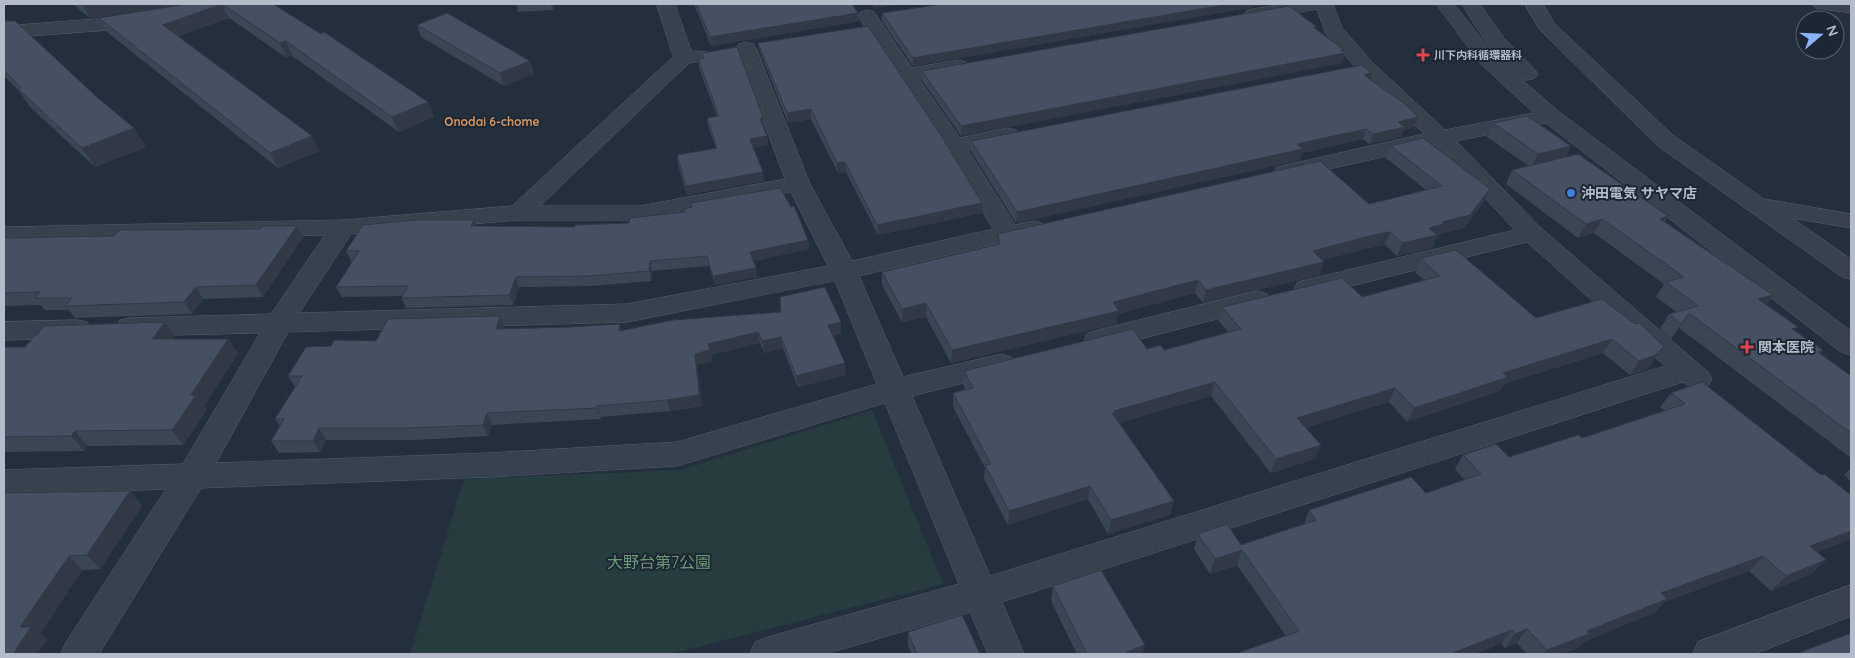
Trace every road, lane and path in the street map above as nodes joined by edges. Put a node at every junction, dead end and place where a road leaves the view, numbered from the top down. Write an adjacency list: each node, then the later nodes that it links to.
1 (666, 4): 13 (street)
2 (1314, 4): 10 (street)
3 (1324, 4): 18 (street)
4 (1445, 4): 16 (street)
5 (1471, 4): 33 (street)
6 (1534, 4): 22 (street)
7 (1822, 4): 8 (street)
8 (1851, 8)
9 (157, 16): 12 (street)
10 (1237, 17)
11 (868, 18): 15 (street)
12 (4, 32)
13 (683, 58): 21 (street); 23 (street)
14 (975, 63): 15 (street)
15 (908, 75): 19 (street)
16 (1550, 116): 18 (street); 36 (street)
17 (1023, 132): 19 (street)
18 (1440, 137): 20 (street); 28 (street)
19 (954, 146): 27 (street)
20 (1258, 178)
21 (798, 184): 23 (street); 31 (street)
22 (1755, 204): 24 (street); 30 (street)
23 (519, 214): 26 (street)
24 (1851, 221)
25 (1056, 223): 27 (street)
26 (343, 227): 29 (street); 32 (street)
27 (1008, 233): 31 (street)
28 (1532, 233): 35 (street); 38 (street)
29 (4, 235)
30 (1851, 271)
31 (844, 272): 32 (street); 39 (street)
32 (279, 323): 34 (street); 41 (street)
33 (1851, 323)
34 (4, 331)
35 (1077, 345)
36 (1851, 345)
37 (1029, 357): 39 (street)
38 (1686, 370): 40 (street); 43 (street)
39 (893, 390): 41 (street); 43 (street)
40 (1716, 394)
41 (191, 478): 42 (street); 45 (street)
42 (4, 483)
43 (980, 594): 46 (street); 47 (street)
44 (1851, 600): 48 (street)
45 (79, 654)
46 (768, 654)
47 (1006, 654)
48 (1711, 654)

